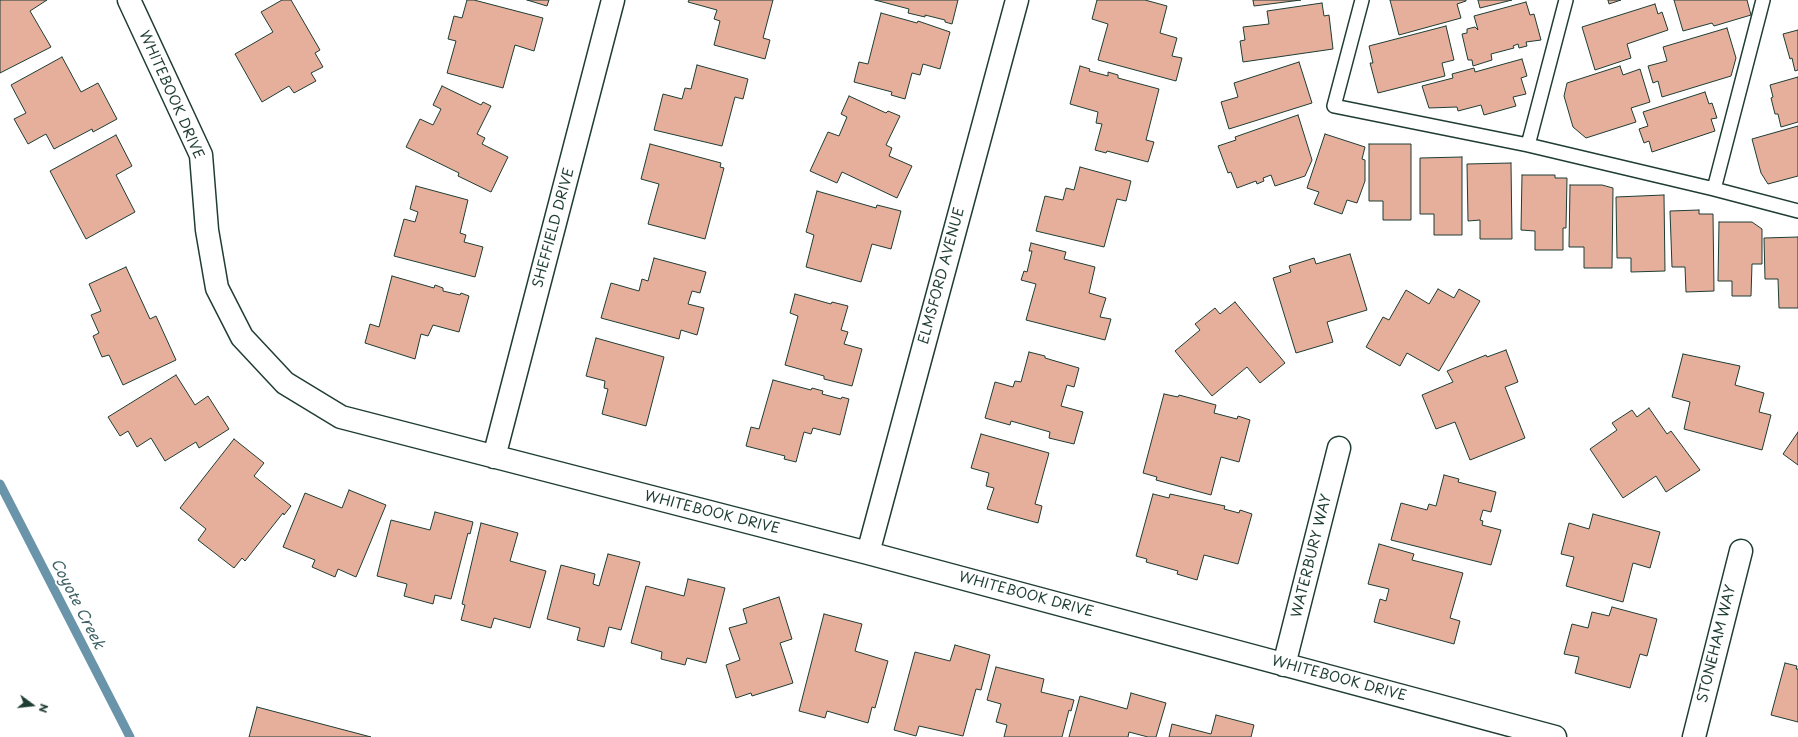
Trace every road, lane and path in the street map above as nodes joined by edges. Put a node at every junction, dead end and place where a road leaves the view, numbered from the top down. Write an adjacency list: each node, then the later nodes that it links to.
1 (129, 0): 11 (street, WHITEBOOK DRIVE)
2 (613, 0): 11 (street, SHEFFIELD DRIVE)
3 (1017, 0): 13 (street, ELMSFORD AVENUE)
4 (1362, 0): 7 (lane)
5 (1566, 0): 7 (lane)
6 (1763, 0): 8 (lane)
7 (1528, 145): 8 (lane)
8 (1714, 189): 9 (lane)
9 (1798, 211)
10 (1339, 448): 14 (street, WATERBURY WAY)
11 (494, 457): 13 (street, WHITEBOOK DRIVE)
12 (1741, 550): 16 (street, STONEHAM WAY)
13 (868, 553): 14 (street, WHITEBOOK DRIVE)
14 (1284, 665): 15 (street, WHITEBOOK DRIVE)
15 (1555, 737)
16 (1694, 737)

